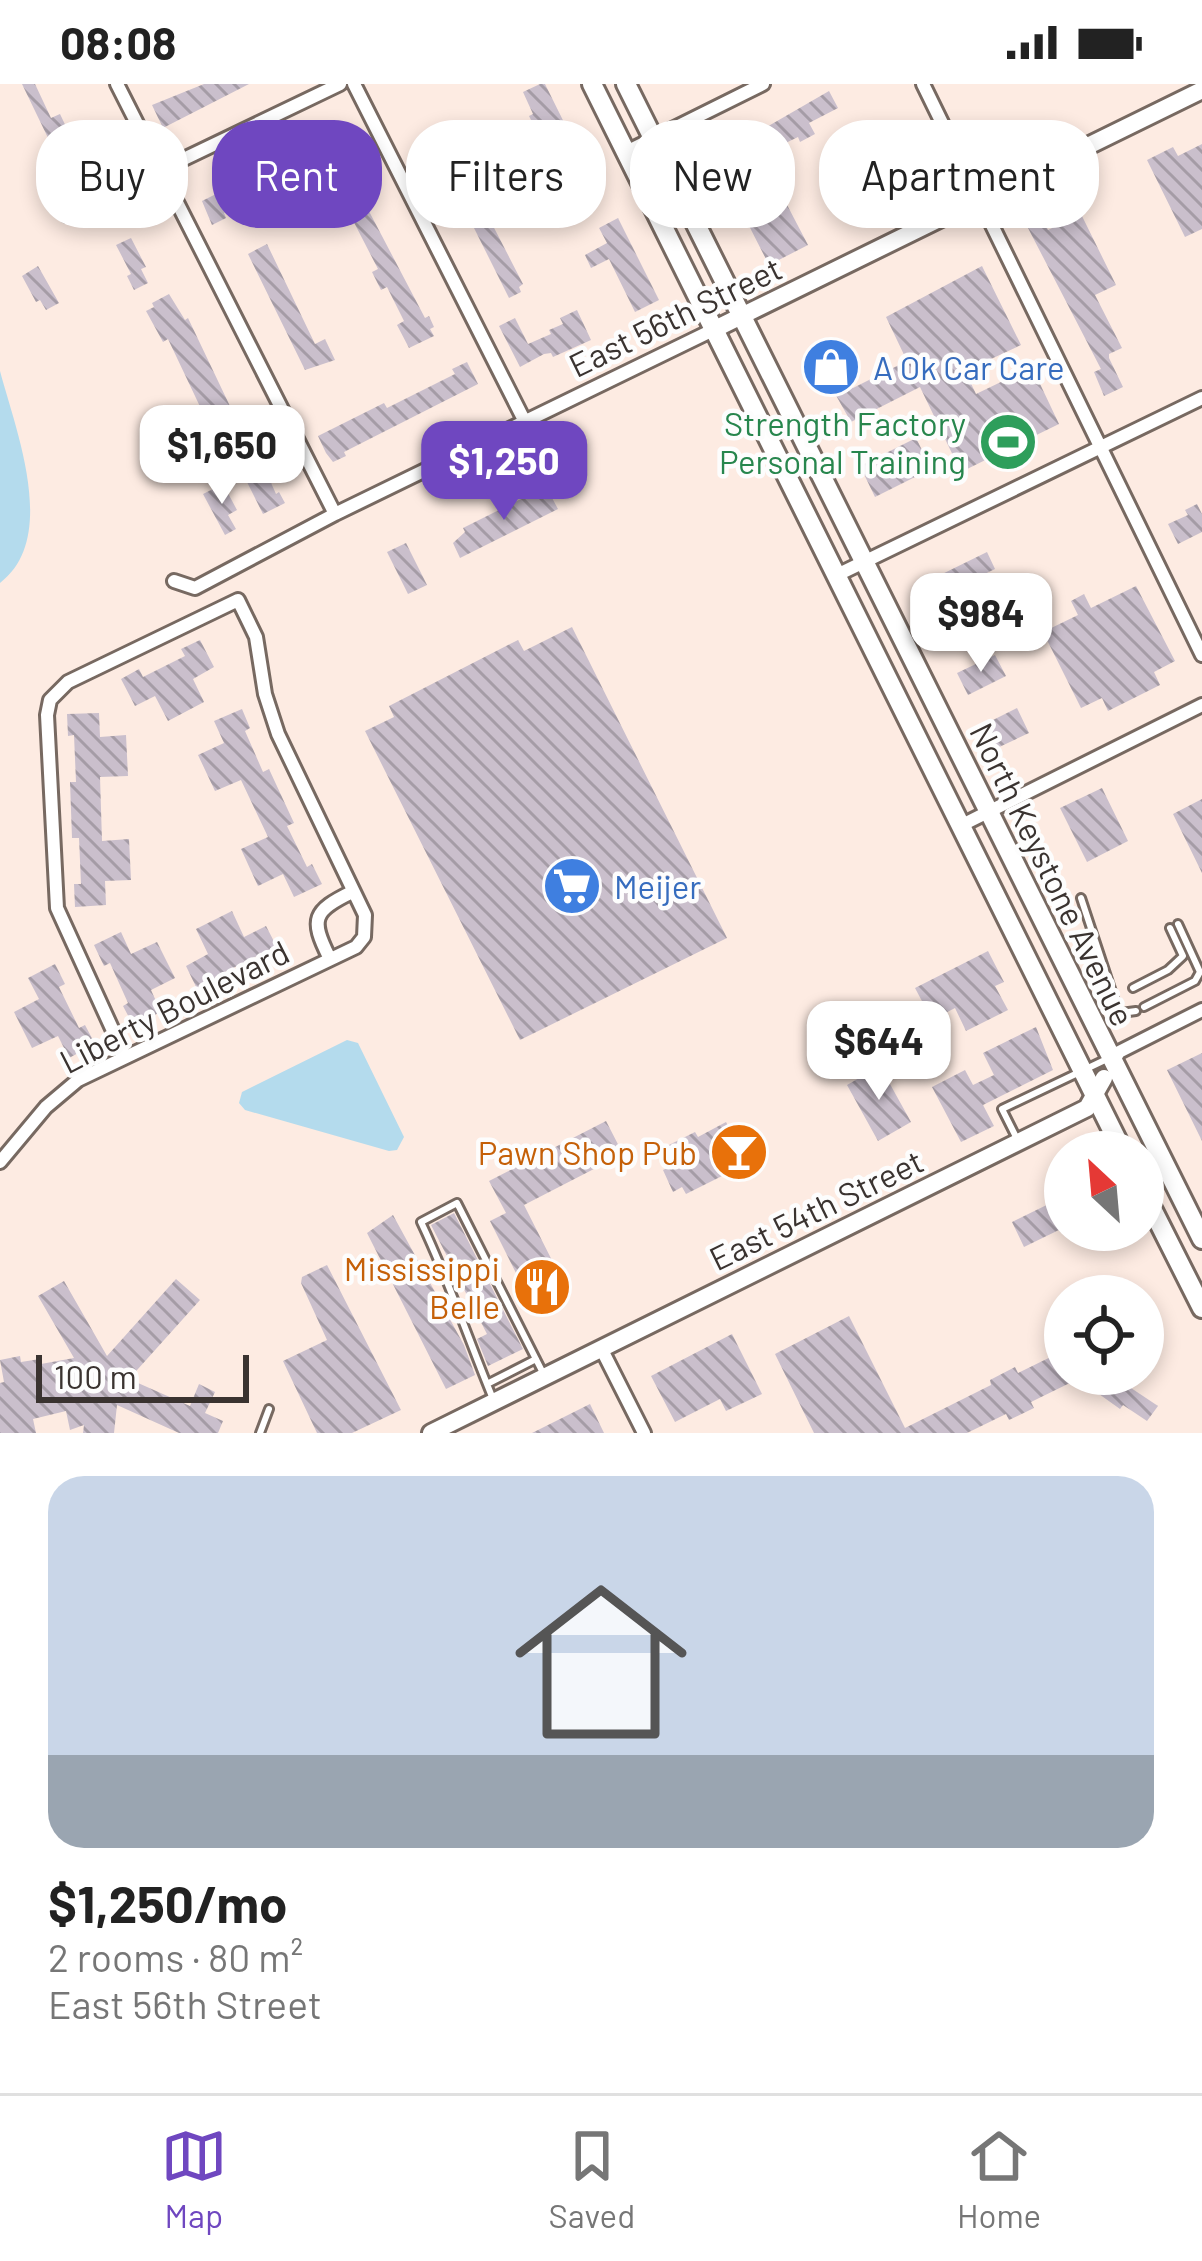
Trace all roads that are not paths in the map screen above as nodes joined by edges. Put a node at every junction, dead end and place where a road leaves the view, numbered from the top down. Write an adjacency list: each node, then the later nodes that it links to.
1 (117, 84): 9 (street)
2 (340, 84): 16 (street)
3 (354, 84): 24 (street)
4 (592, 84): 15 (main road, North Keystone Avenue)
5 (626, 84): 10 (main road, North Keystone Avenue)
6 (764, 84): 11 (street)
7 (923, 84): 12 (street)
8 (1202, 90): 13 (street, East 56th Street)
9 (135, 120)
10 (644, 120)
11 (691, 120)
12 (940, 120)
13 (1099, 141)
14 (630, 150): 15 (street)
15 (626, 152): 22 (main road, North Keystone Avenue)
16 (188, 159)
17 (188, 225): 26 (street)
18 (698, 228): 21 (main road, North Keystone Avenue)
19 (925, 228): 21 (street, East 56th Street)
20 (992, 228): 25 (street)
21 (743, 318): 22 (street, East 56th Street); 27 (main road, North Keystone Avenue)
22 (715, 329): 24 (street, East 56th Street); 28 (main road, North Keystone Avenue)
23 (1202, 398): 25 (street)
24 (524, 420): 26 (street, East 56th Street)
25 (1100, 448): 27 (street); 30 (street)
26 (335, 514): 29 (street, East 56th Street)
27 (865, 562): 28 (street); 32 (main road, North Keystone Avenue)
28 (838, 575): 33 (main road, North Keystone Avenue)
29 (174, 581)
30 (1202, 655)
31 (1202, 705): 32 (street)
32 (988, 811): 33 (street); 43 (main road, North Keystone Avenue)
33 (962, 825): 42 (main road, North Keystone Avenue)
34 (352, 892): 36 (street, Liberty Boulevard); 36 (street, Liberty Boulevard); 41 (street, Liberty Boulevard)
35 (1081, 898): 37 (lane)
36 (329, 957): 41 (street, Liberty Boulevard)
37 (1113, 999): 38 (lane); 40 (lane)
38 (1144, 1007)
39 (1202, 1010): 43 (street, East 54th Street)
40 (1136, 1012)
41 (125, 1057): 46 (street, Liberty Boulevard)
42 (1083, 1071): 43 (main road, North Keystone Avenue); 43 (lane); 45 (lane)
43 (1105, 1073): 44 (main road, North Keystone Avenue); 45 (street, East 54th Street); 48 (main road, North Keystone Avenue)
44 (1119, 1131)
45 (1018, 1142): 50 (street, East 54th Street)
46 (0, 1162)
47 (1164, 1233): 49 (main road)
48 (1202, 1240)
49 (1202, 1308)
50 (602, 1348): 52 (street, East 54th Street); 57 (street)
51 (536, 1359): 52 (lane); 53 (lane); 53 (lane)
52 (545, 1376): 53 (street, East 54th Street)
53 (490, 1393): 56 (street, East 54th Street)
54 (269, 1409): 55 (lane)
55 (260, 1433)
56 (430, 1433)
57 (644, 1433)

